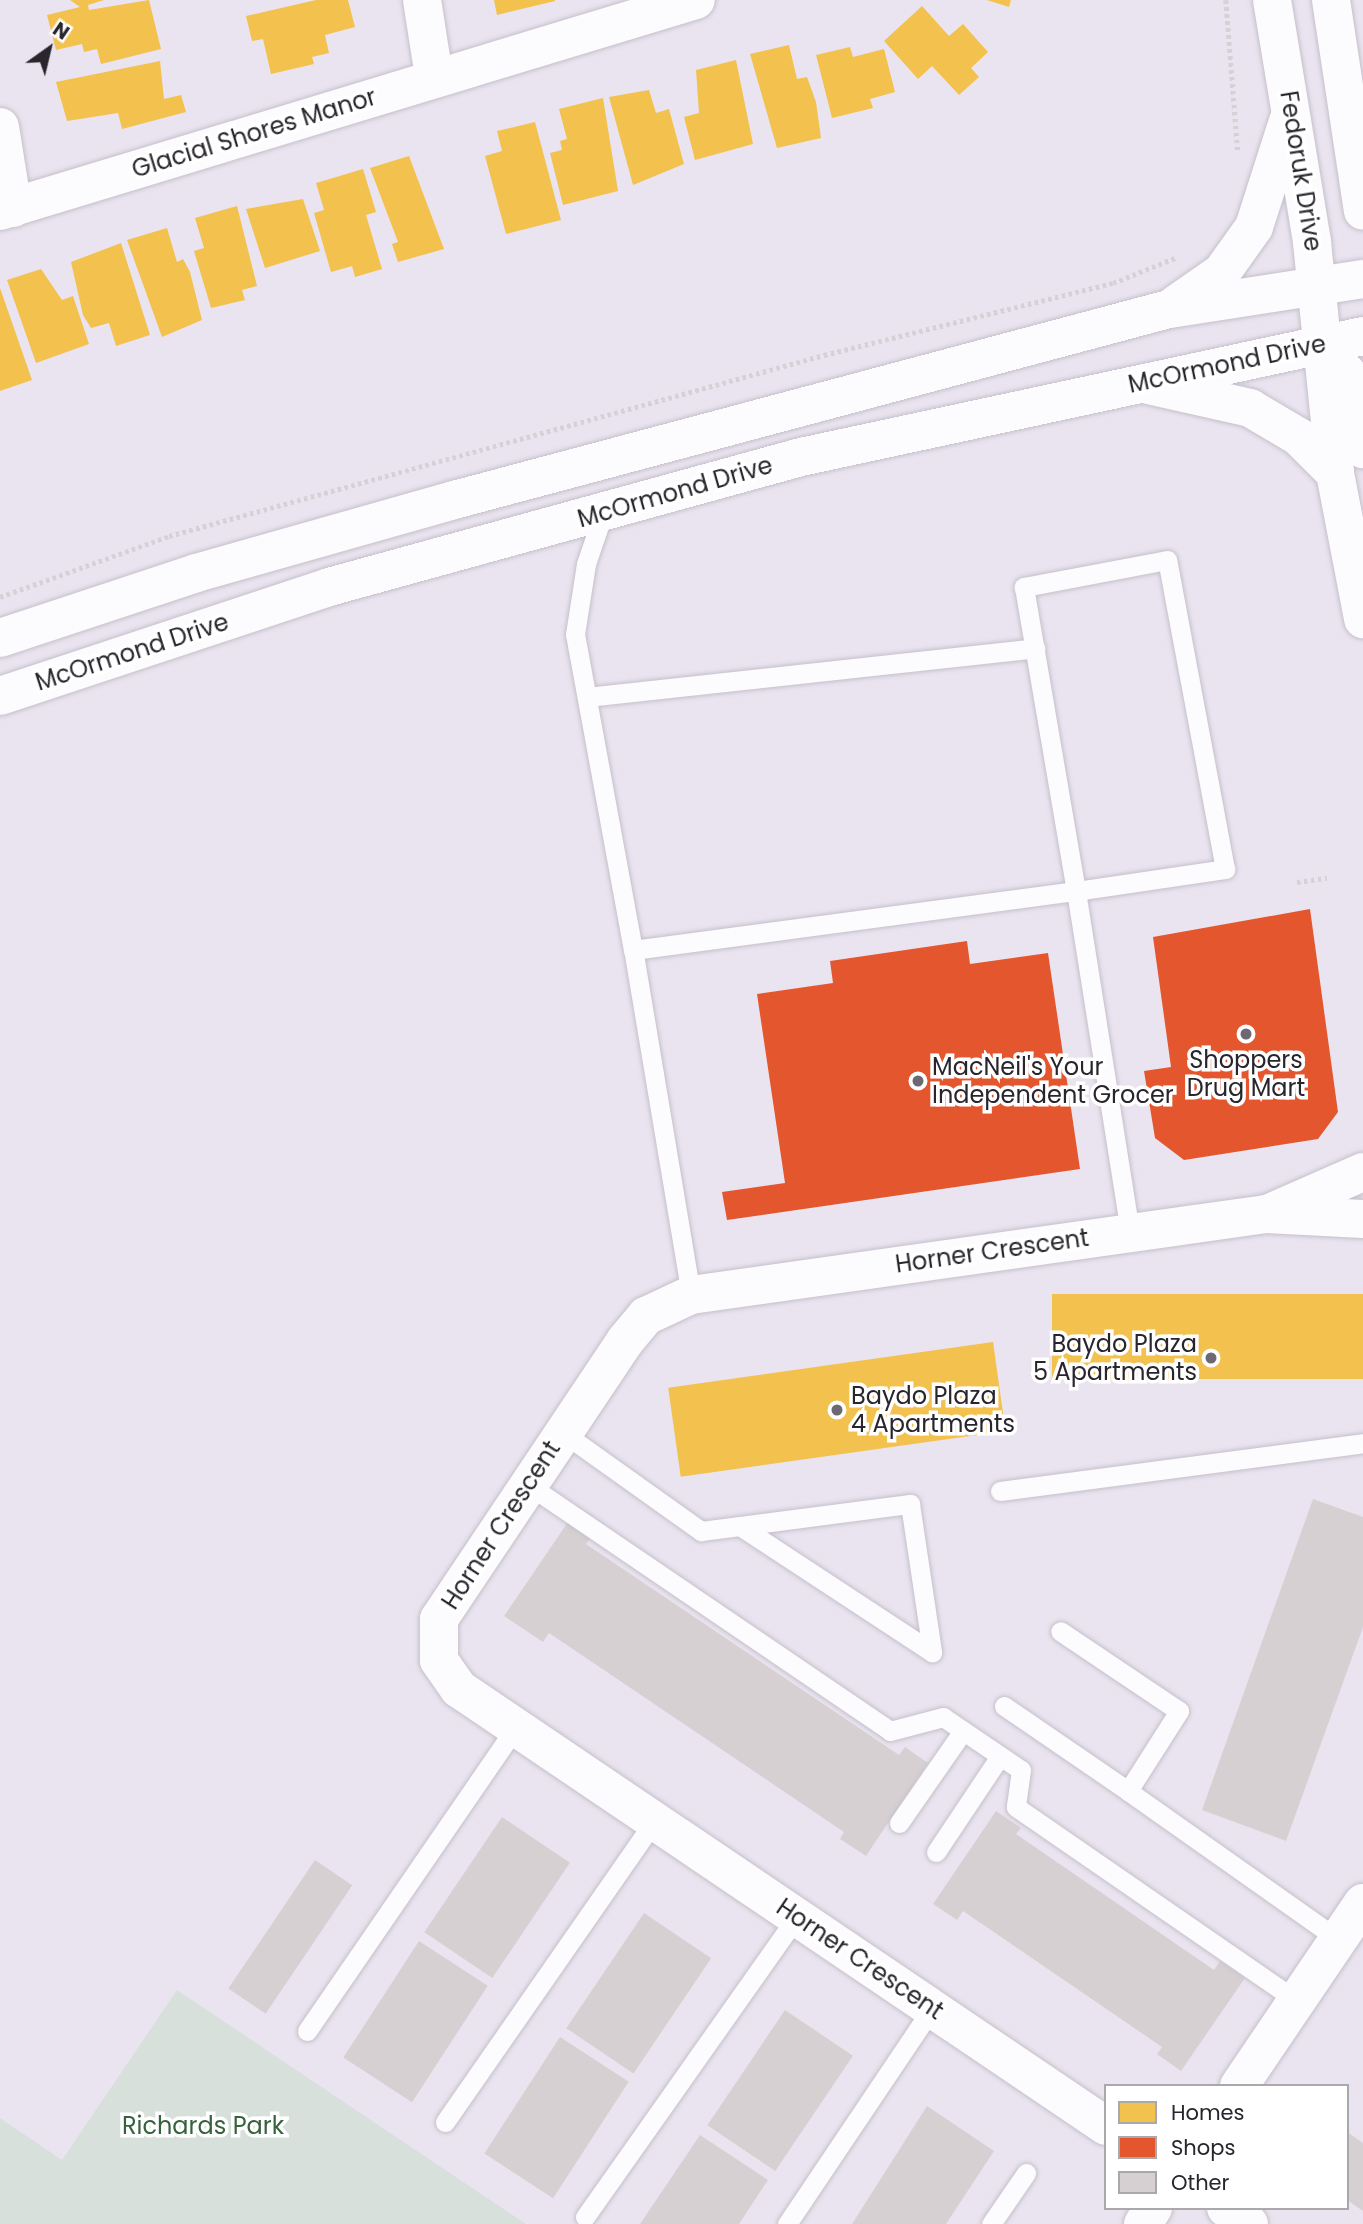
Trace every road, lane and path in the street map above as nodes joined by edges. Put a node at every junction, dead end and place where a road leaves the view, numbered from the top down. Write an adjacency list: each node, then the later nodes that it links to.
1 (422, 0): 6 (main road)
2 (696, 0): 6 (main road, Glacial Shores Manor)
3 (1226, 0): 10 (path)
4 (1272, 0): 7 (main road, Fedoruk Drive)
5 (1331, 0): 8 (main road)
6 (434, 77): 11 (main road, Glacial Shores Manor)
7 (1292, 109): 15 (main road, Fedoruk Drive); 16 (main road)
8 (1355, 124): 12 (main road)
9 (0, 128): 11 (main road)
10 (1238, 159)
11 (6, 210)
12 (1363, 211)
13 (1183, 253): 21 (path)
14 (1363, 279): 15 (main road, McOrmond Drive)
15 (1318, 286): 16 (main road, McOrmond Drive); 17 (main road, Fedoruk Drive)
16 (1169, 309): 23 (main road, McOrmond Drive)
17 (1343, 339): 18 (main road, McOrmond Drive); 19 (main road, Fedoruk Drive)
18 (1139, 383): 19 (main road); 20 (main road, McOrmond Drive)
19 (1349, 461): 22 (main road, Fedoruk Drive)
20 (604, 511): 25 (main road, McOrmond Drive); 26 (lane)
21 (0, 597)
22 (1363, 619)
23 (0, 638)
24 (1035, 648): 26 (lane); 29 (lane); 29 (lane)
25 (0, 696)
26 (587, 697): 30 (lane)
27 (1327, 878): 28 (path)
28 (1297, 882)
29 (1076, 891): 30 (lane); 34 (lane)
30 (633, 950): 35 (lane)
31 (1363, 1172): 32 (main road, Horner Crescent)
32 (1266, 1214): 33 (main road, Horner Crescent); 34 (main road, Horner Crescent)
33 (1363, 1219)
34 (1130, 1233): 35 (main road, Horner Crescent)
35 (691, 1294): 36 (main road, Horner Crescent)
36 (562, 1432): 38 (main road, Horner Crescent); 40 (lane)
37 (1363, 1443): 39 (lane)
38 (527, 1483): 43 (main road, Horner Crescent); 44 (lane)
39 (1000, 1491)
40 (740, 1525): 40 (lane)
41 (1060, 1631): 46 (lane)
42 (1004, 1706): 46 (lane)
43 (515, 1728): 47 (main road, Horner Crescent); 55 (lane)
44 (963, 1731): 45 (lane); 48 (lane)
45 (1000, 1756): 49 (lane); 53 (lane)
46 (1129, 1791): 52 (lane)
47 (654, 1821): 51 (main road, Horner Crescent); 57 (lane)
48 (899, 1823)
49 (936, 1852)
50 (1363, 1903): 52 (main road)
51 (797, 1917): 54 (main road, Horner Crescent); 61 (lane)
52 (1339, 1940): 53 (main road)
53 (1299, 2002): 56 (main road)
54 (932, 2008): 58 (main road, Horner Crescent); 62 (lane)
55 (307, 2031)
56 (1240, 2084)
57 (445, 2122)
58 (1104, 2125)
59 (1026, 2173): 63 (lane)
60 (1229, 2210): 64 (main road)
61 (585, 2217)
62 (787, 2224)
63 (991, 2224)
64 (1249, 2224)

